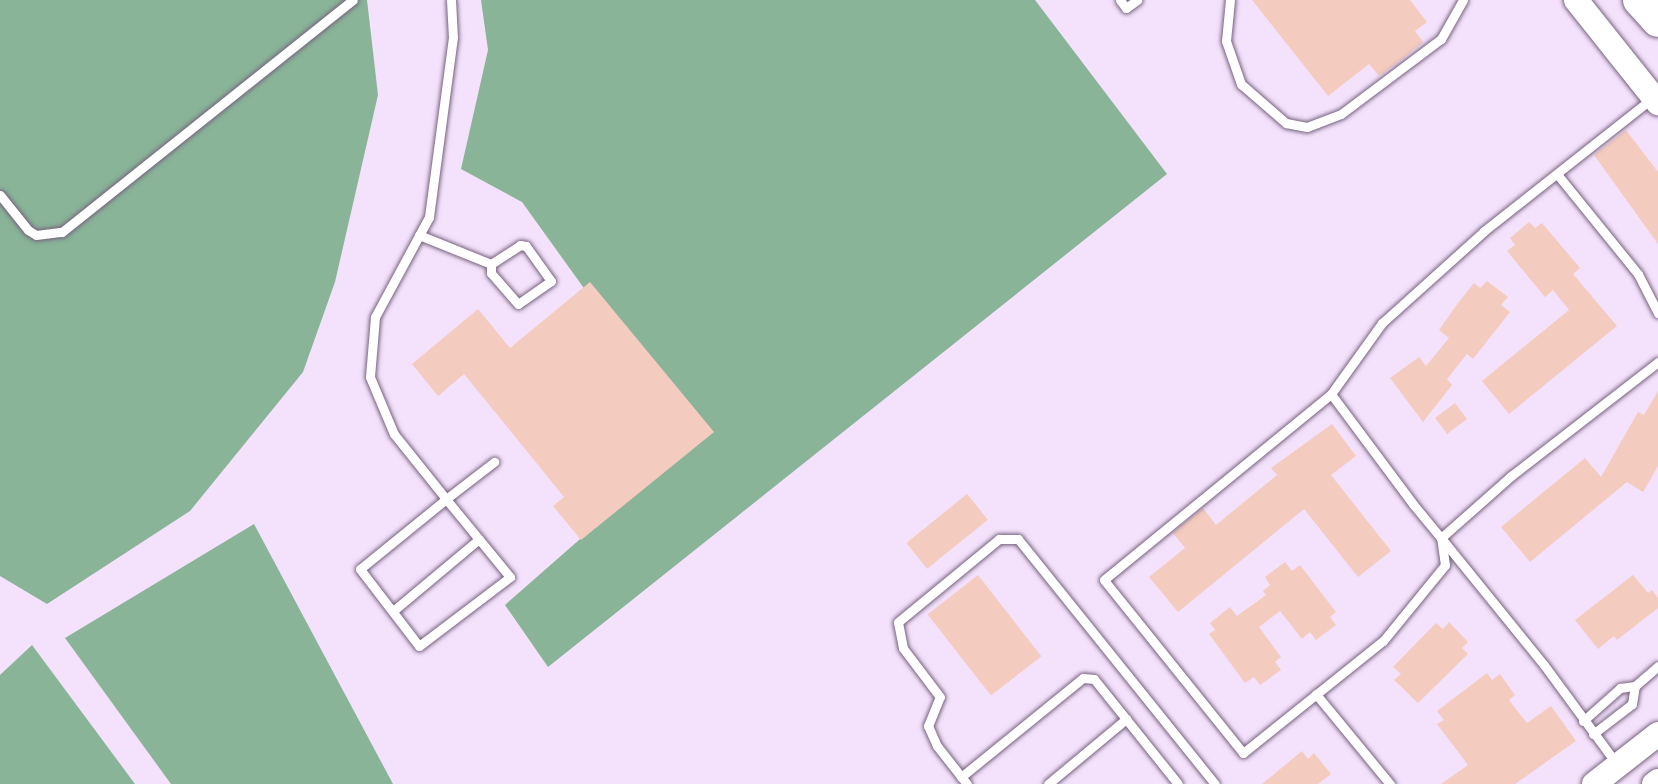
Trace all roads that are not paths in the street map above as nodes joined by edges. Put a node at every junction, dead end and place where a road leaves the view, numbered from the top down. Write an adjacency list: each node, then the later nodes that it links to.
1 (353, 0): 12 (lane)
2 (451, 0): 13 (lane)
3 (1120, 0): 4 (lane)
4 (1137, 0)
5 (1230, 0): 6 (lane)
6 (1463, 0)
7 (1576, 0): 10 (main road)
8 (1641, 0): 9 (highway)
9 (1658, 21)
10 (1656, 100): 11 (lane)
11 (1557, 174): 15 (lane); 17 (lane)
12 (0, 195)
13 (419, 235): 14 (lane); 19 (lane)
14 (491, 264): 14 (lane)
15 (1658, 313)
16 (1658, 362): 20 (lane)
17 (1331, 394): 20 (lane); 25 (lane)
18 (494, 462): 19 (lane)
19 (446, 499): 21 (lane); 22 (lane)
20 (1441, 538): 25 (lane); 27 (lane)
21 (479, 539): 22 (lane); 22 (lane)
22 (393, 611)
23 (1658, 666): 24 (lane)
24 (1635, 686): 27 (lane); 28 (lane)
25 (1316, 694): 35 (lane)
26 (1126, 719): 31 (lane); 32 (lane); 33 (lane)
27 (1583, 721): 28 (lane)
28 (1593, 734): 30 (lane)
29 (1658, 734): 30 (main road)
30 (1618, 766): 36 (main road)
31 (964, 780): 34 (lane)
32 (1048, 784)
33 (1178, 784)
34 (1215, 784)
35 (1390, 784)
36 (1594, 784)

